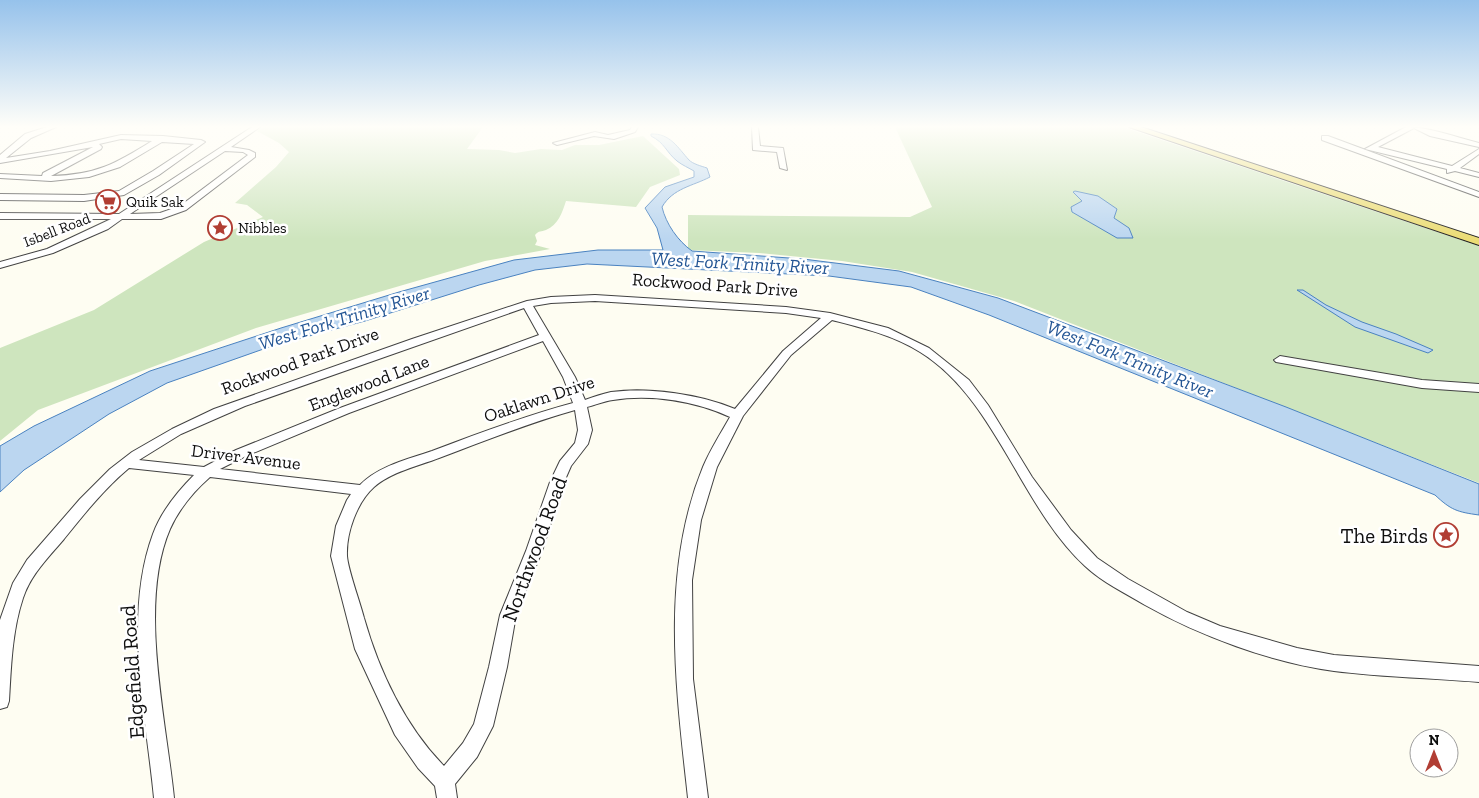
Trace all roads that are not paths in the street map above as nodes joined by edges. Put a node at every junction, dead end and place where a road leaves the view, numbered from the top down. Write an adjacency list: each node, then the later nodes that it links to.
1 (66, 164): 16 (street)
2 (116, 164): 16 (street)
3 (169, 164): 17 (street)
4 (200, 164): 18 (street)
5 (242, 164): 26 (street)
6 (783, 164): 12 (street)
7 (1252, 164): 19 (main road)
8 (1256, 164): 19 (main road)
9 (1396, 164): 20 (street)
10 (1438, 164): 13 (street)
11 (1459, 164): 13 (street)
12 (784, 168)
13 (1453, 168): 14 (street); 20 (street)
14 (1479, 175)
15 (0, 176): 16 (street)
16 (44, 176)
17 (146, 179): 18 (street); 22 (street)
18 (176, 180): 23 (street)
19 (1302, 180): 27 (main road); 28 (main road)
20 (1438, 180): 21 (street)
21 (1479, 194)
22 (0, 197)
23 (140, 204): 25 (street); 26 (street, Isbell Road)
24 (0, 216): 25 (street)
25 (94, 216): 26 (street)
26 (121, 217): 29 (street, Isbell Road)
27 (1479, 237)
28 (1479, 242)
29 (0, 265)
30 (527, 304): 31 (street, Rockwood Park Drive); 32 (street, Northwood Road); 37 (street, Rockwood Park Drive)
31 (830, 316): 36 (street); 40 (street, Rockwood Park Drive)
32 (547, 336): 35 (street, Northwood Road); 38 (street, Englewood Lane)
33 (1280, 360): 34 (street)
34 (1479, 388)
35 (580, 404): 36 (street, Oaklawn Drive); 39 (street, Oaklawn Drive); 42 (street, Northwood Road)
36 (737, 415): 44 (street)
37 (126, 463): 38 (street, Driver Avenue); 41 (street, Rockwood Park Drive)
38 (208, 471): 39 (street, Driver Avenue); 43 (street, Edgefield Road)
39 (362, 490): 42 (street)
40 (1479, 674)
41 (0, 701)
42 (446, 789)
43 (164, 798)
44 (698, 798)

